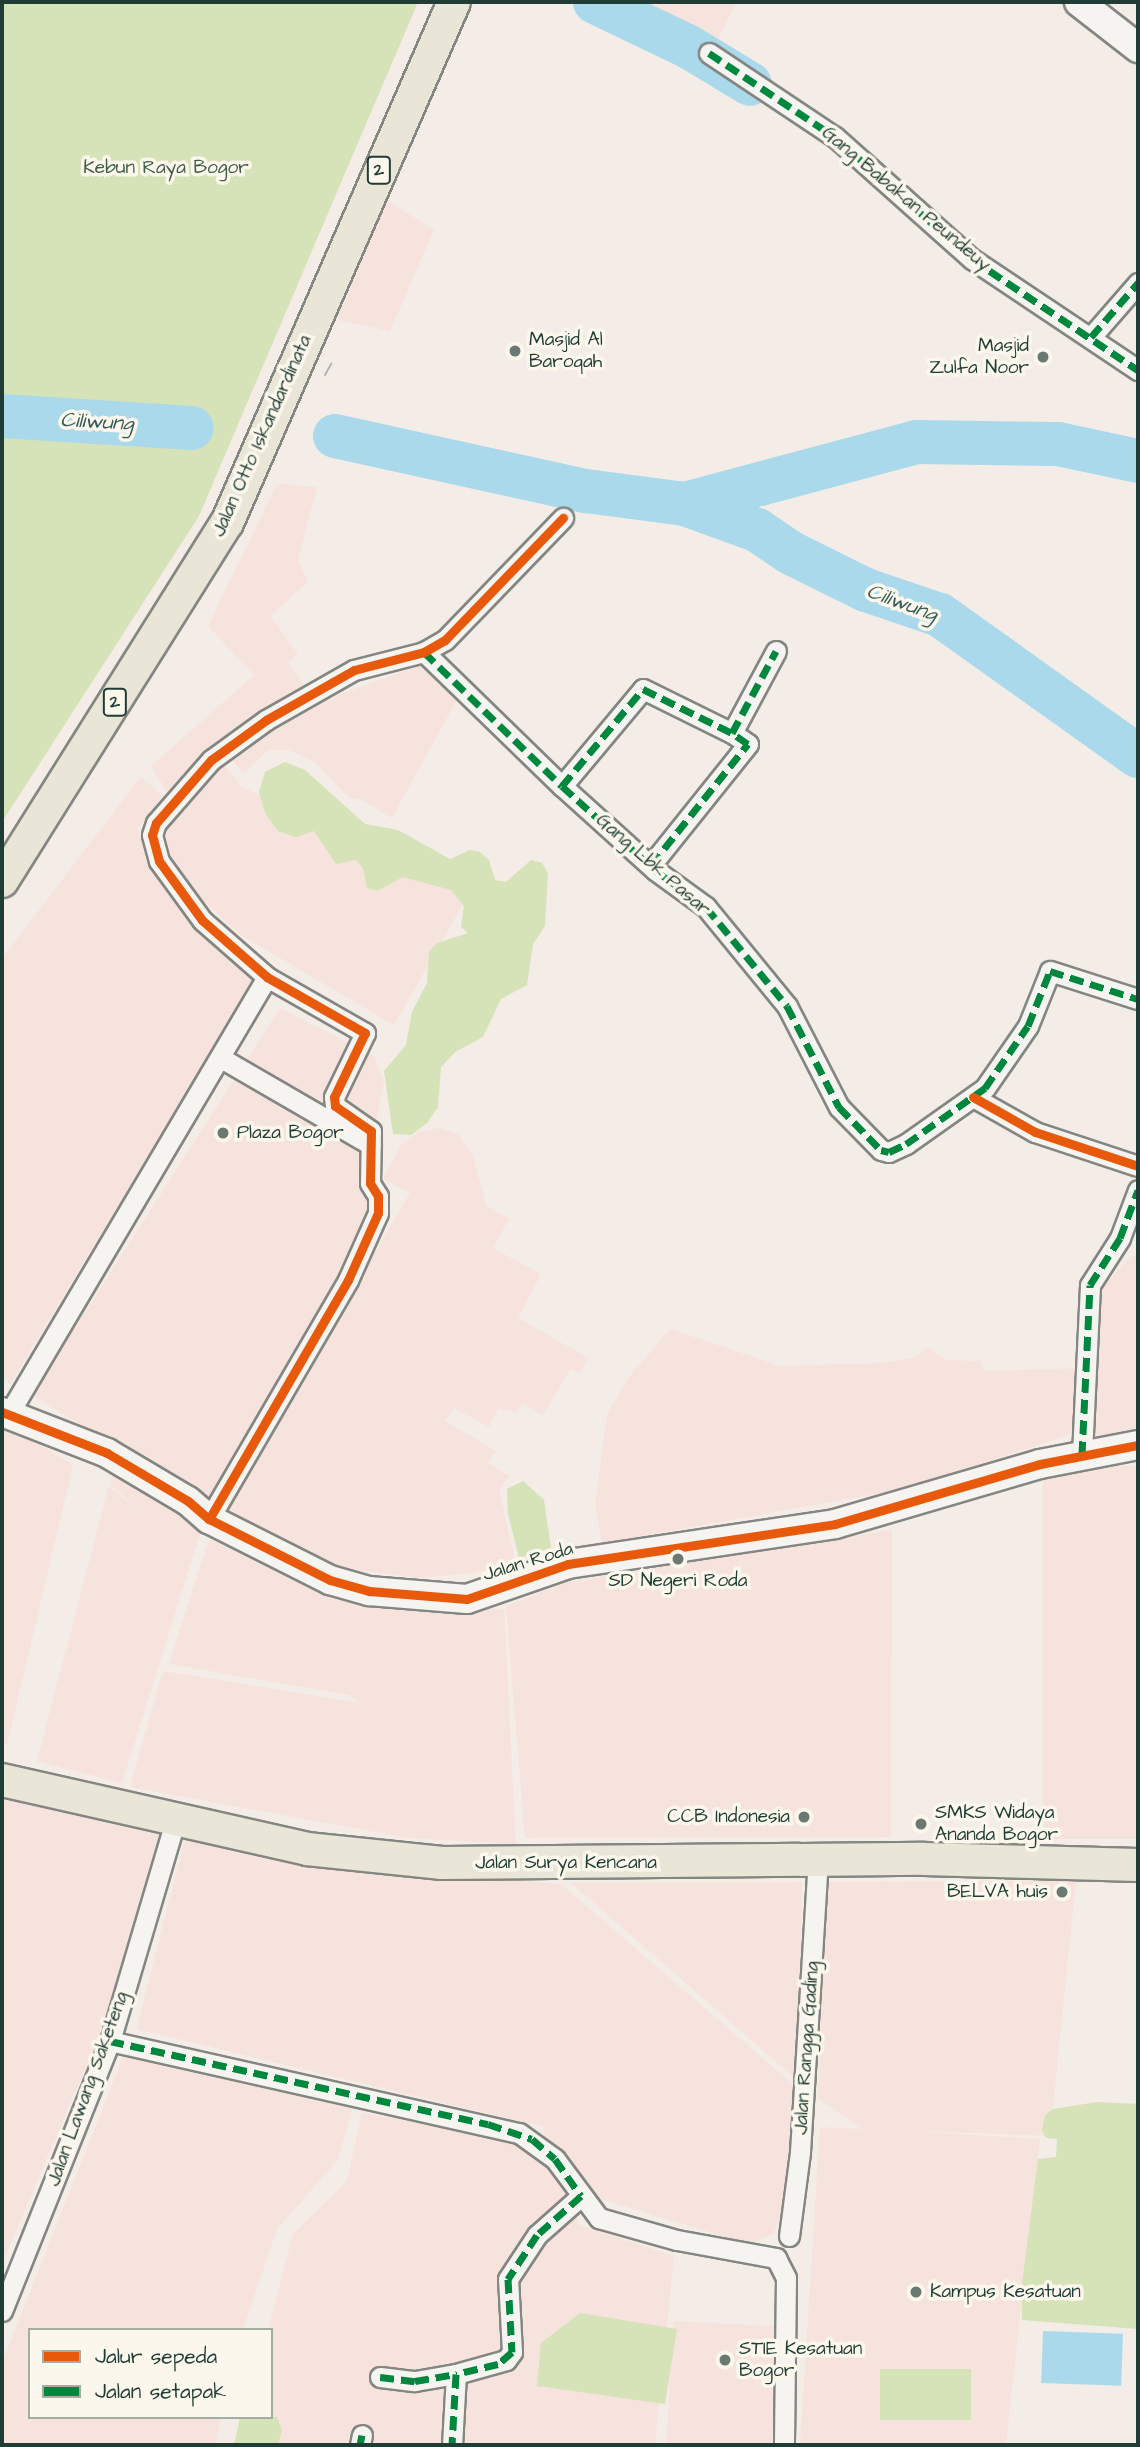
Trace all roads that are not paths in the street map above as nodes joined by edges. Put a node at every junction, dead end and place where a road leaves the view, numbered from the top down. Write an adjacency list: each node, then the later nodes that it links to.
1 (454, 2): 14 (main road, Jalan Otto Iskandardinata / 2)
2 (1079, 2): 3 (street)
3 (1138, 48)
4 (709, 53): 6 (street, Gang Babakan Peundeuy)
5 (1138, 283): 6 (street)
6 (1091, 337): 7 (street, Gang Babakan Peundeuy)
7 (1138, 370)
8 (563, 517): 10 (street)
9 (776, 651): 11 (street)
10 (424, 652): 12 (street, Gang Lbk Pasar); 15 (street)
11 (732, 733): 12 (street); 13 (street)
12 (562, 786): 13 (street, Gang Lbk Pasar)
13 (651, 865): 18 (street, Gang Lbk Pasar)
14 (2, 881)
15 (267, 978): 17 (street); 19 (street)
16 (1138, 999): 18 (street)
17 (221, 1058): 19 (street); 22 (street)
18 (972, 1097): 20 (street)
19 (371, 1145): 25 (street)
20 (1138, 1166)
21 (1138, 1190): 24 (street)
22 (5, 1413): 25 (street, Jalan Roda)
23 (1138, 1445): 24 (street, Jalan Roda)
24 (1082, 1455): 25 (street, Jalan Roda)
25 (209, 1519)
26 (2, 1780): 27 (main road, Jalan Surya Kencana)
27 (175, 1822): 28 (main road, Jalan Surya Kencana); 30 (street, Jalan Lawang Saketeng)
28 (818, 1859): 29 (main road, Jalan Surya Kencana); 32 (street, Jalan Rangga Gading)
29 (1138, 1865)
30 (110, 2041): 31 (street); 33 (street, Jalan Lawang Saketeng)
31 (581, 2196): 34 (street); 37 (street)
32 (789, 2236)
33 (2, 2311)
34 (456, 2374): 35 (street); 36 (street)
35 (380, 2377)
36 (452, 2445)
37 (784, 2445)

